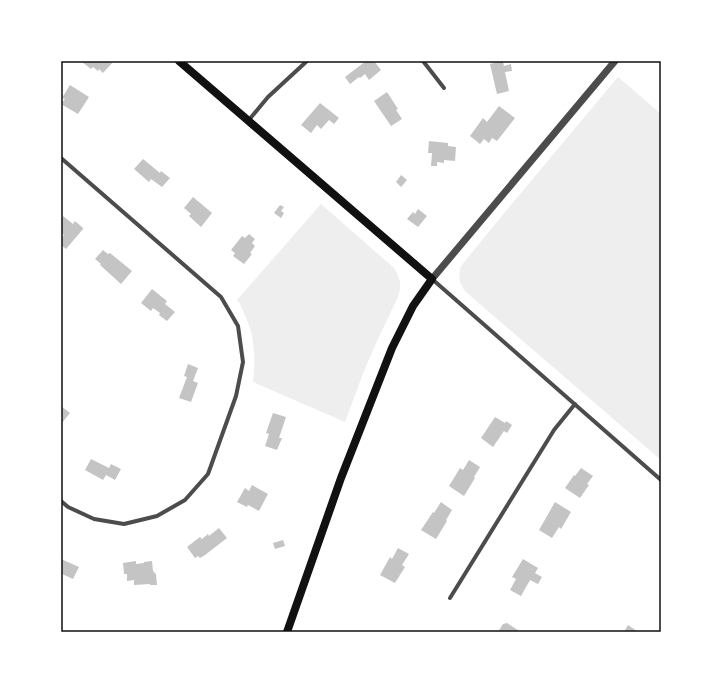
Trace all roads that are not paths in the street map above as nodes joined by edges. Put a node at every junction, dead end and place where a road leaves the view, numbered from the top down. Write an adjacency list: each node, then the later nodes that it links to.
1 (179, 61): 6 (main road)
2 (307, 61): 6 (street)
3 (423, 61): 5 (street)
4 (615, 61): 8 (street)
5 (444, 88)
6 (248, 121): 8 (main road)
7 (61, 158): 11 (street)
8 (432, 279): 9 (street); 13 (main road)
9 (574, 404): 10 (street); 12 (street)
10 (661, 480)
11 (61, 501)
12 (450, 598)
13 (287, 632)

